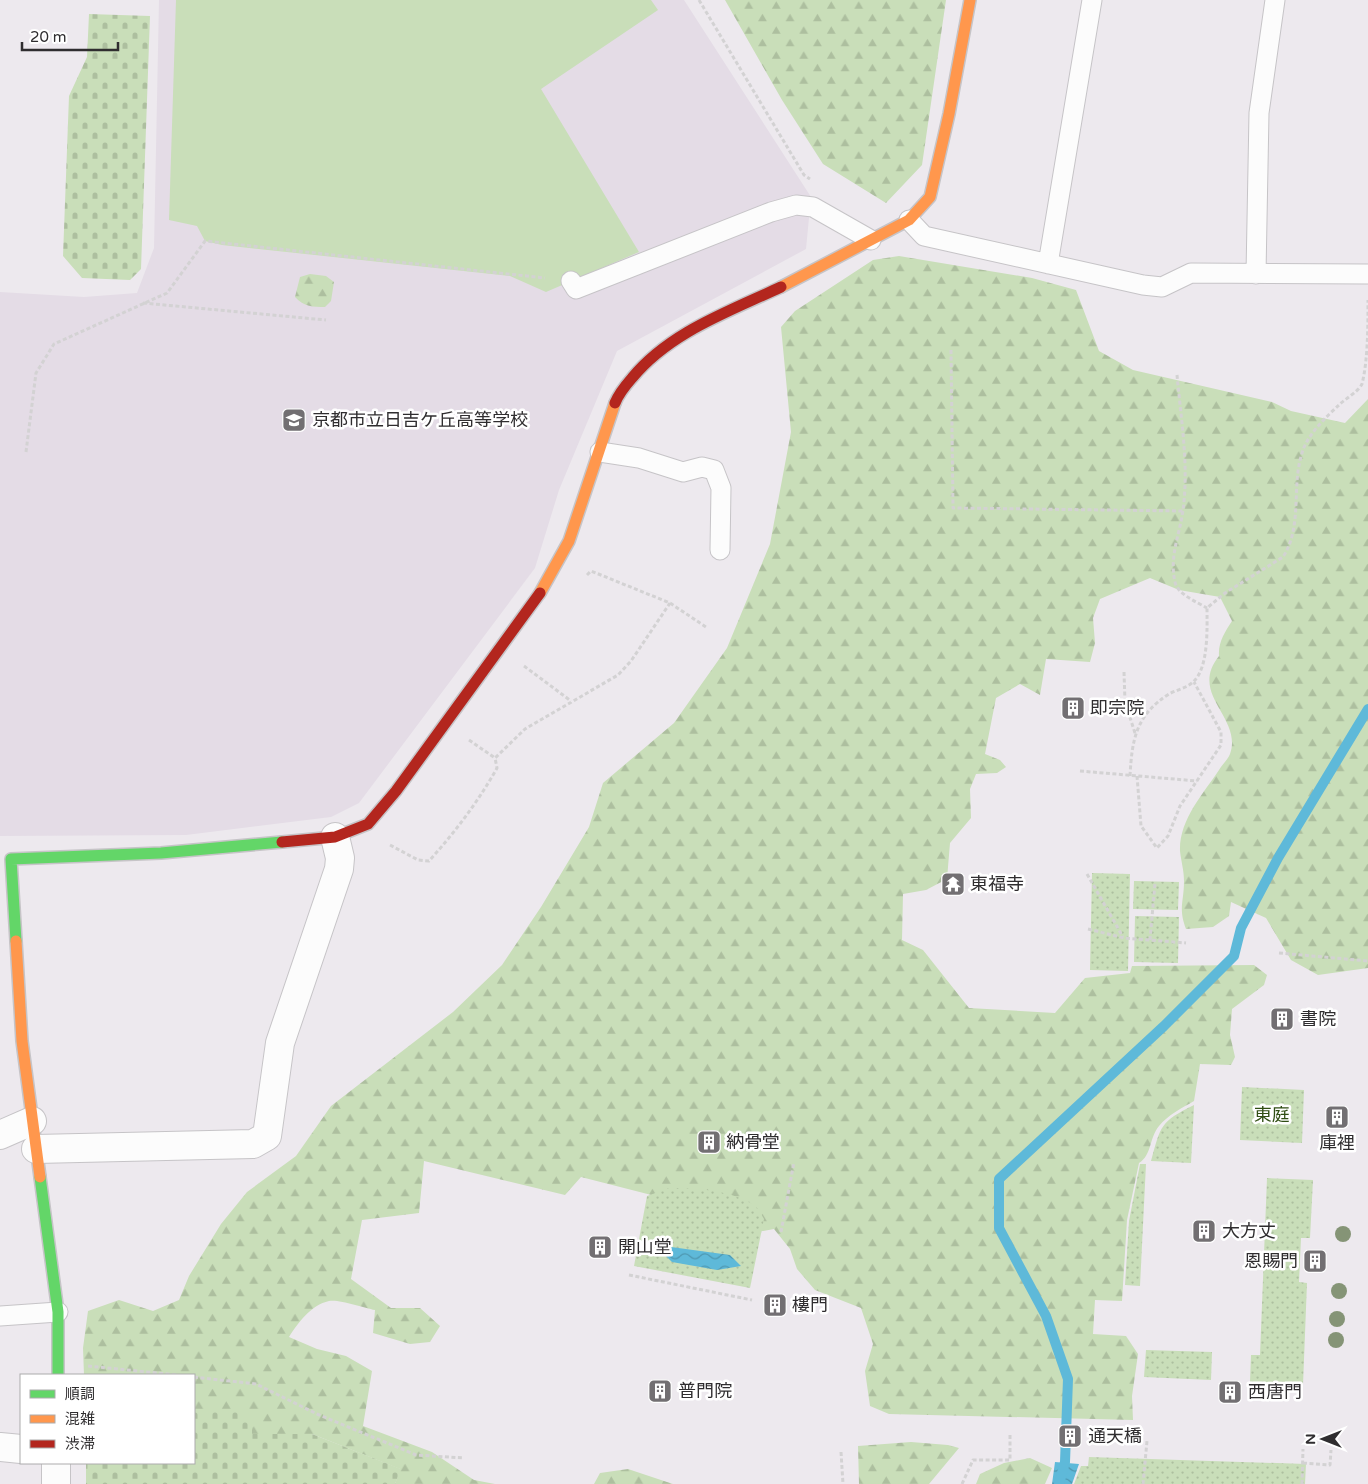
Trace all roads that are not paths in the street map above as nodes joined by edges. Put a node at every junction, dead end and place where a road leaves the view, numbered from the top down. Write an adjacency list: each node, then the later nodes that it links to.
1 (970, 0): 4 (street)
2 (1092, 0): 6 (lane)
3 (1274, 0): 7 (lane)
4 (910, 220): 5 (street); 6 (lane)
5 (871, 240): 9 (lane); 10 (street)
6 (1048, 264): 7 (lane)
7 (1256, 274): 8 (lane)
8 (1368, 275)
9 (571, 281)
10 (600, 452): 11 (lane); 12 (street)
11 (720, 550)
12 (335, 838): 13 (street); 16 (street)
13 (6, 858): 14 (street)
14 (32, 1121): 15 (street); 16 (street)
15 (0, 1135)
16 (36, 1149): 17 (street)
17 (58, 1312): 18 (lane); 19 (street)
18 (0, 1316)
19 (58, 1374)
20 (0, 1447): 21 (street)
21 (20, 1449)
22 (56, 1464): 23 (street)
23 (56, 1484)

